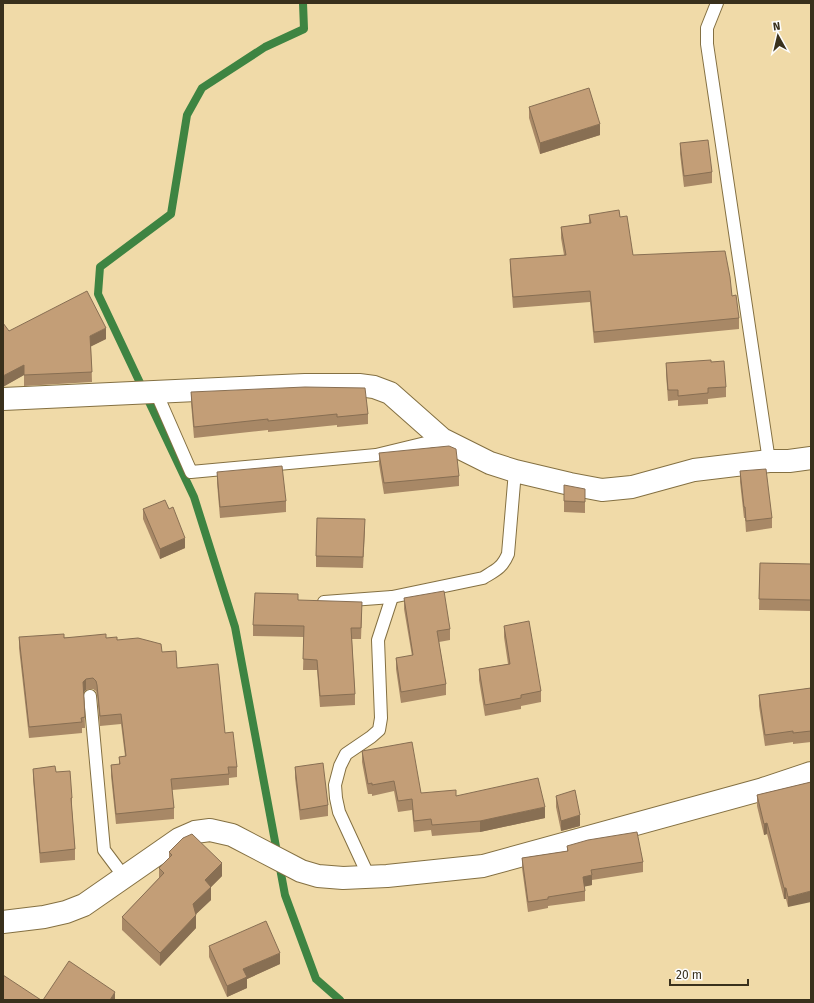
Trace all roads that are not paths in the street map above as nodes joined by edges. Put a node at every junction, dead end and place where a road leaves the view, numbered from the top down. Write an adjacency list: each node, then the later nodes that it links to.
1 (717, 3): 6 (lane)
2 (150, 392): 3 (street); 4 (street); 4 (lane)
3 (3, 399)
4 (442, 439): 7 (street)
5 (811, 458): 6 (street)
6 (769, 461): 7 (street)
7 (515, 471): 8 (lane)
8 (392, 597): 9 (lane); 12 (lane)
9 (314, 603)
10 (90, 696): 13 (lane)
11 (811, 774): 12 (street)
12 (369, 876): 13 (street)
13 (125, 878): 14 (street)
14 (3, 922)

